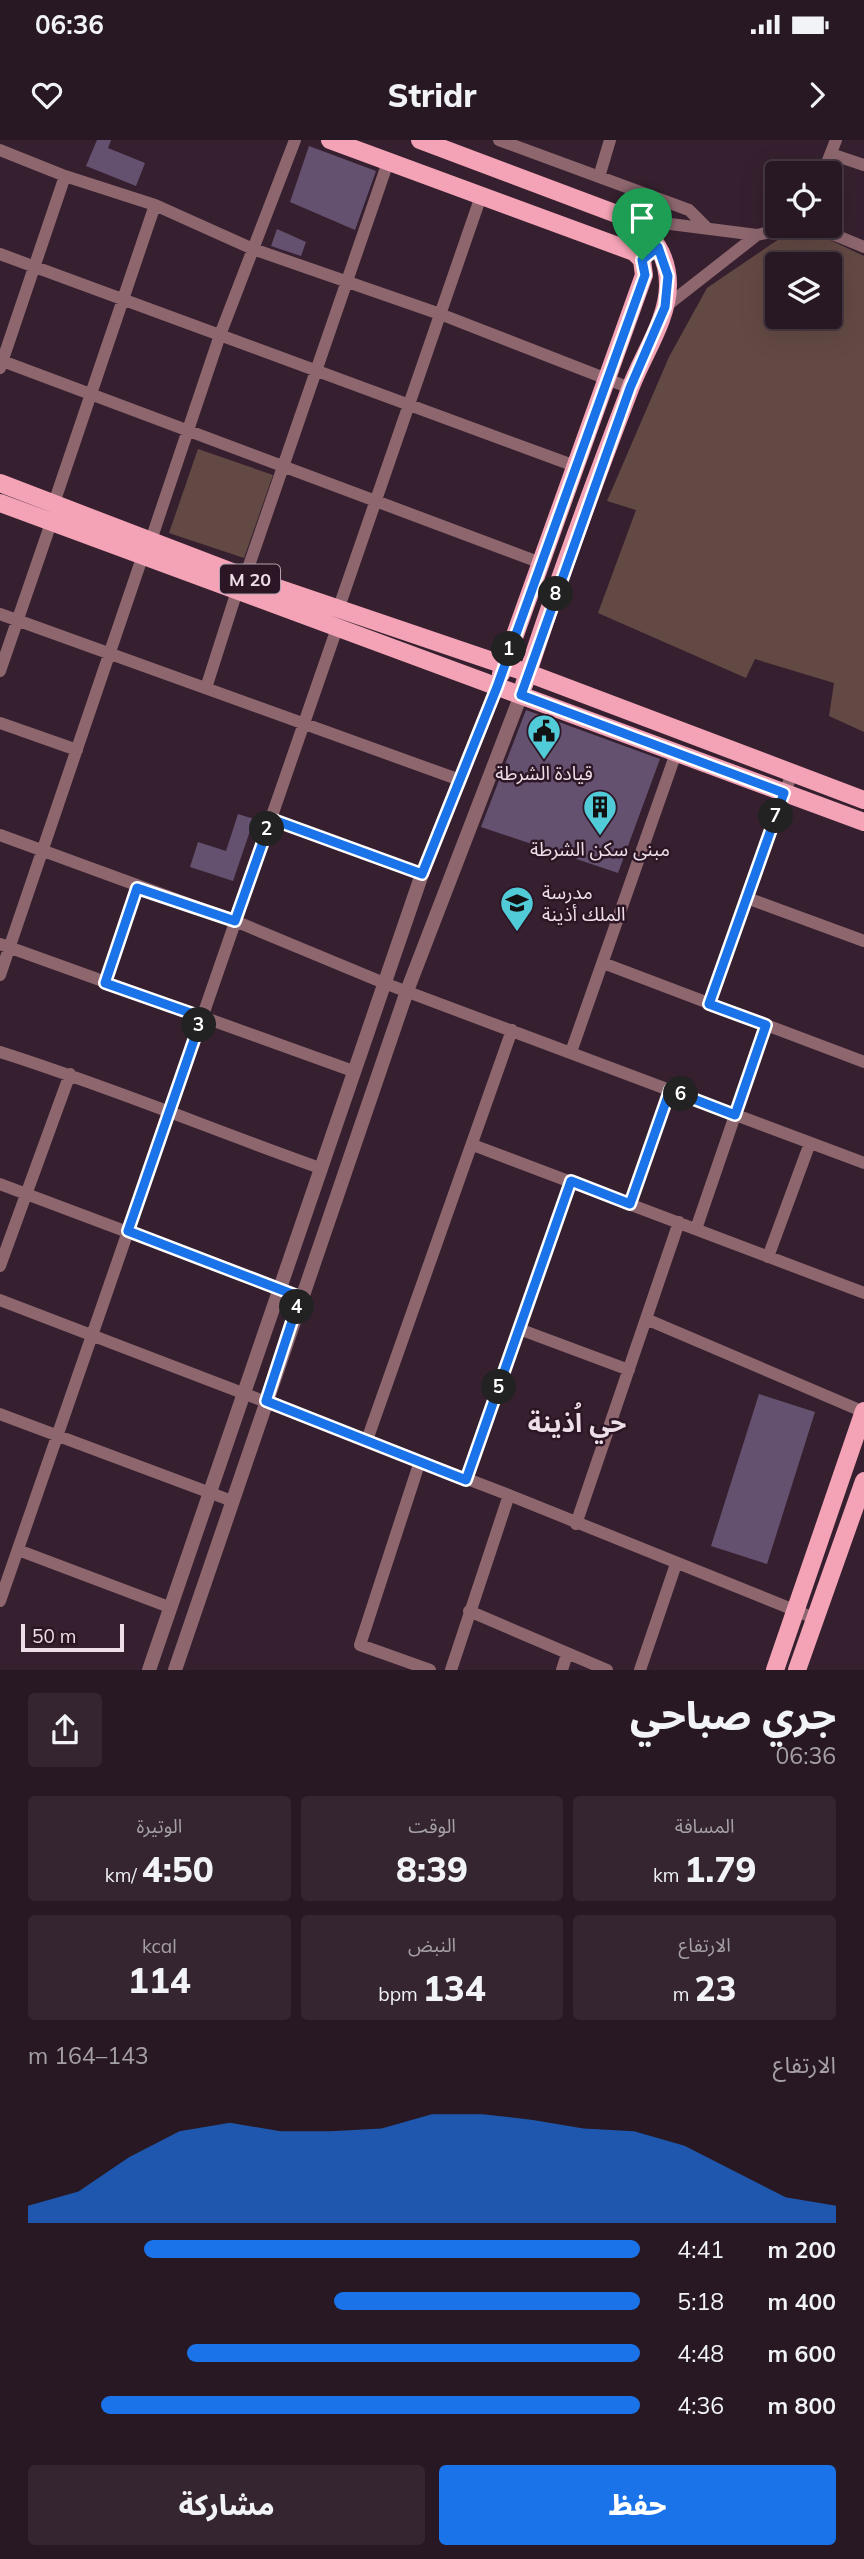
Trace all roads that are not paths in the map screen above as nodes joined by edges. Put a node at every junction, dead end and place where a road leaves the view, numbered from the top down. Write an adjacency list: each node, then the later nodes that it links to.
1 (295, 140): 23 (street)
2 (330, 140): 10 (main road)
3 (420, 140): 16 (main road)
4 (502, 140): 13 (street)
5 (610, 140): 13 (street)
6 (836, 140): 8 (street)
7 (0, 150): 12 (street)
8 (831, 153): 9 (street); 11 (street)
9 (828, 161)
10 (388, 162): 14 (main road); 27 (street)
11 (864, 165)
12 (65, 176): 15 (street); 26 (street)
13 (599, 177): 17 (street)
14 (481, 196): 25 (main road); 30 (street)
15 (155, 205): 23 (street); 28 (street)
16 (630, 219): 17 (street); 21 (main road)
17 (708, 229): 19 (street)
18 (765, 234): 19 (street)
19 (757, 235): 29 (street)
20 (842, 238): 22 (street)
21 (658, 247): 25 (main road); 29 (main road)
22 (864, 247)
23 (253, 249): 27 (street); 31 (street)
24 (0, 254): 26 (street)
25 (642, 260): 34 (main road)
26 (34, 267): 28 (street); 32 (street)
27 (347, 281): 30 (street); 33 (street)
28 (122, 299): 31 (street); 36 (street)
29 (665, 307): 35 (main road)
30 (440, 314): 34 (street); 37 (street)
31 (220, 335): 33 (street); 38 (street)
32 (1, 363): 36 (street)
33 (316, 370): 37 (street); 39 (street)
34 (608, 377): 35 (street); 40 (main road)
35 (630, 388): 55 (main road)
36 (89, 394): 38 (street); 44 (street)
37 (409, 404): 40 (street); 42 (street)
38 (186, 430): 39 (street); 46 (street)
39 (284, 466): 42 (street); 48 (street)
40 (575, 466): 47 (main road)
41 (0, 483): 44 (main road, M 20)
42 (376, 500): 47 (street); 50 (street)
43 (0, 503): 45 (main road, M 20)
44 (54, 503): 46 (main road, M 20)
45 (51, 523): 46 (main road, M 20); 51 (street)
46 (147, 548): 48 (main road, M 20); 52 (street)
47 (541, 563): 53 (main road)
48 (241, 584): 50 (main road, M 20); 57 (street)
49 (0, 614): 51 (street)
50 (337, 619): 53 (main road, M 20); 56 (main road, M 20); 60 (street)
51 (18, 620): 52 (street); 54 (street)
52 (110, 654): 57 (street); 61 (street)
53 (503, 666): 55 (main road); 56 (main road)
54 (0, 671)
55 (528, 673): 58 (main road); 63 (main road)
56 (497, 687): 58 (main road); 64 (street)
57 (206, 688): 60 (street)
58 (521, 695): 62 (main road); 81 (street)
59 (0, 723): 61 (street)
60 (304, 724): 64 (street); 67 (street)
61 (77, 750): 70 (street)
62 (677, 753): 65 (main road); 77 (street)
63 (792, 773): 65 (street); 66 (main road)
64 (460, 780): 71 (street)
65 (784, 793): 68 (main road); 73 (street)
66 (864, 800)
67 (271, 819): 71 (street); 74 (street)
68 (864, 822)
69 (0, 835): 70 (street)
70 (42, 851): 72 (street); 76 (street)
71 (422, 874): 80 (street)
72 (137, 888): 74 (street); 79 (street)
73 (747, 898): 75 (street); 82 (street)
74 (235, 921): 80 (street); 83 (street)
75 (864, 940)
76 (5, 946): 78 (street); 79 (street)
77 (603, 963): 82 (street); 87 (street)
78 (0, 975)
79 (105, 983): 83 (street)
80 (384, 983): 81 (street); 89 (street)
81 (407, 991): 85 (street); 109 (street)
82 (709, 1004): 84 (street)
83 (202, 1017): 89 (street); 92 (street)
84 (766, 1025): 88 (street); 93 (street)
85 (512, 1030): 87 (street); 95 (street)
86 (0, 1052): 90 (street)
87 (571, 1052): 91 (street)
88 (864, 1062)
89 (353, 1071): 97 (street)
90 (70, 1074): 92 (street); 100 (street)
91 (670, 1090): 93 (street); 101 (street)
92 (169, 1114): 97 (street); 104 (street)
93 (735, 1115): 94 (street); 103 (street)
94 (810, 1143): 96 (street); 105 (street)
95 (473, 1145): 98 (street); 120 (street)
96 (864, 1163)
97 (320, 1168): 107 (street)
98 (571, 1181): 101 (street); 112 (street)
99 (0, 1184): 100 (street)
100 (27, 1194): 104 (street); 106 (street)
101 (630, 1204): 102 (street)
102 (679, 1222): 103 (street); 111 (street)
103 (696, 1229): 105 (street)
104 (128, 1231): 107 (street); 113 (street)
105 (768, 1257): 108 (street)
106 (0, 1266)
107 (279, 1289): 109 (street); 115 (street)
108 (864, 1293)
109 (300, 1297): 116 (street)
110 (0, 1300): 113 (street)
111 (646, 1319): 114 (street); 117 (street)
112 (519, 1329): 114 (street); 122 (street)
113 (92, 1335): 115 (street); 119 (street)
114 (629, 1370): 127 (street)
115 (242, 1392): 116 (street); 124 (street)
116 (266, 1401): 120 (street); 126 (street)
117 (864, 1412): 133 (main road)
118 (0, 1414): 119 (street)
119 (57, 1436): 124 (street); 128 (street)
120 (367, 1440): 121 (street)
121 (420, 1461): 122 (street); 138 (street)
122 (466, 1480): 125 (street)
123 (864, 1481): 134 (main road)
124 (208, 1492): 126 (street); 131 (street)
125 (509, 1495): 127 (street); 132 (street)
126 (232, 1501): 137 (street)
127 (576, 1524): 129 (street)
128 (18, 1550): 130 (street); 131 (street)
129 (676, 1563): 133 (street); 142 (street)
130 (0, 1601)
131 (169, 1607): 136 (street)
132 (470, 1611): 135 (street); 139 (street)
133 (794, 1611): 134 (street); 143 (main road)
134 (814, 1618): 144 (main road)
135 (567, 1654): 140 (street); 141 (street)
136 (149, 1670)
137 (175, 1670)
138 (430, 1670)
139 (452, 1670)
140 (562, 1670)
141 (607, 1670)
142 (640, 1670)
143 (775, 1670)
144 (797, 1670)

